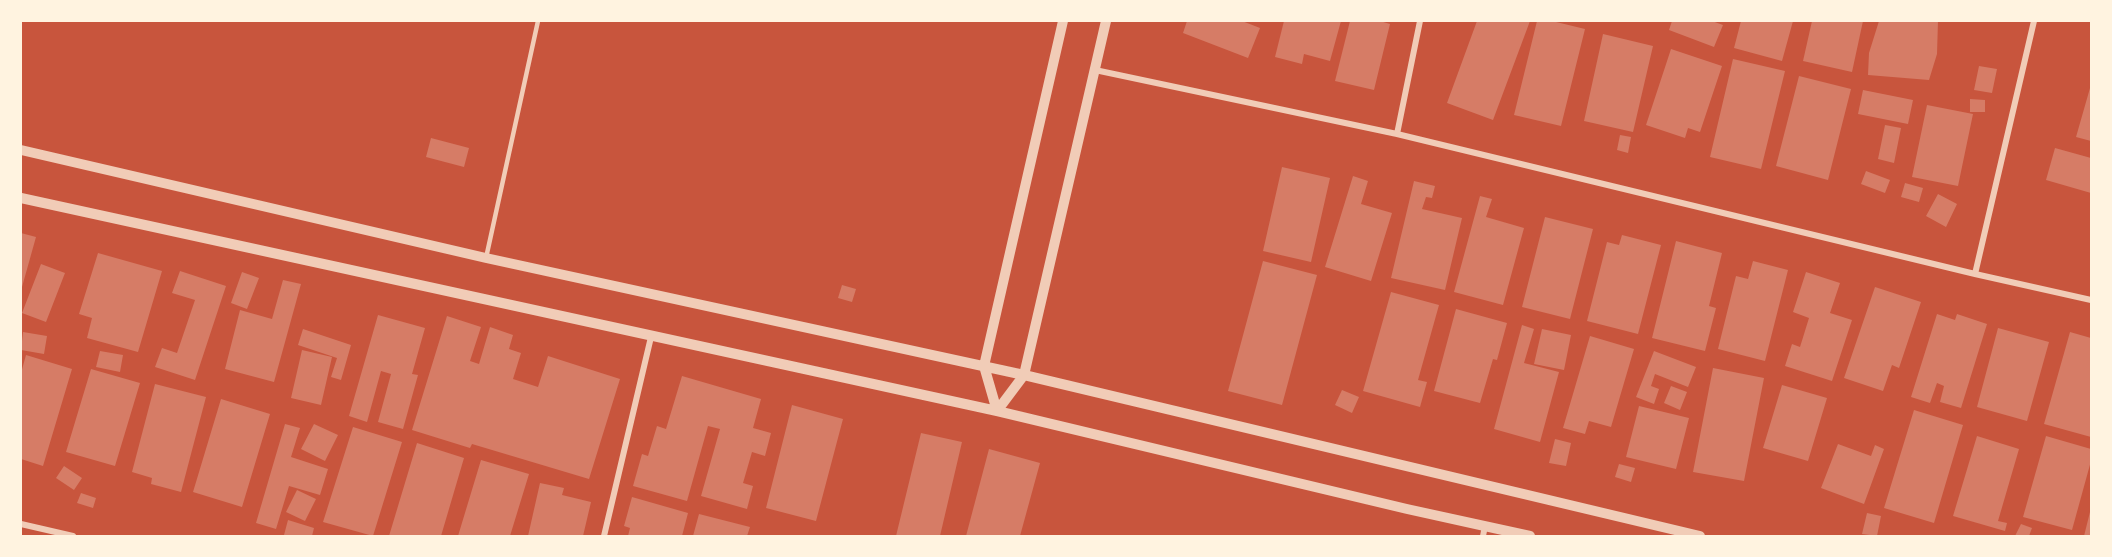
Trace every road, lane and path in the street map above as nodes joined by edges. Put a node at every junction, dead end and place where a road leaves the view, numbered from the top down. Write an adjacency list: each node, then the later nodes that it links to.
1 (538, 21): 10 (lane)
2 (1063, 21): 14 (street)
3 (1106, 21): 6 (street)
4 (1420, 21): 7 (street)
5 (2034, 21): 11 (street)
6 (1095, 69): 7 (street); 15 (street)
7 (1397, 134): 11 (street)
8 (21, 150): 10 (street)
9 (21, 198): 13 (street)
10 (486, 258): 14 (street)
11 (1975, 274): 12 (street)
12 (2091, 300)
13 (651, 337): 16 (street); 20 (street)
14 (984, 366): 15 (street); 16 (street)
15 (1024, 375): 16 (street); 22 (street)
16 (997, 411): 18 (street)
17 (21, 524): 19 (street)
18 (1484, 531): 21 (street)
19 (73, 536)
20 (604, 536)
21 (1530, 536)
22 (1700, 536)

